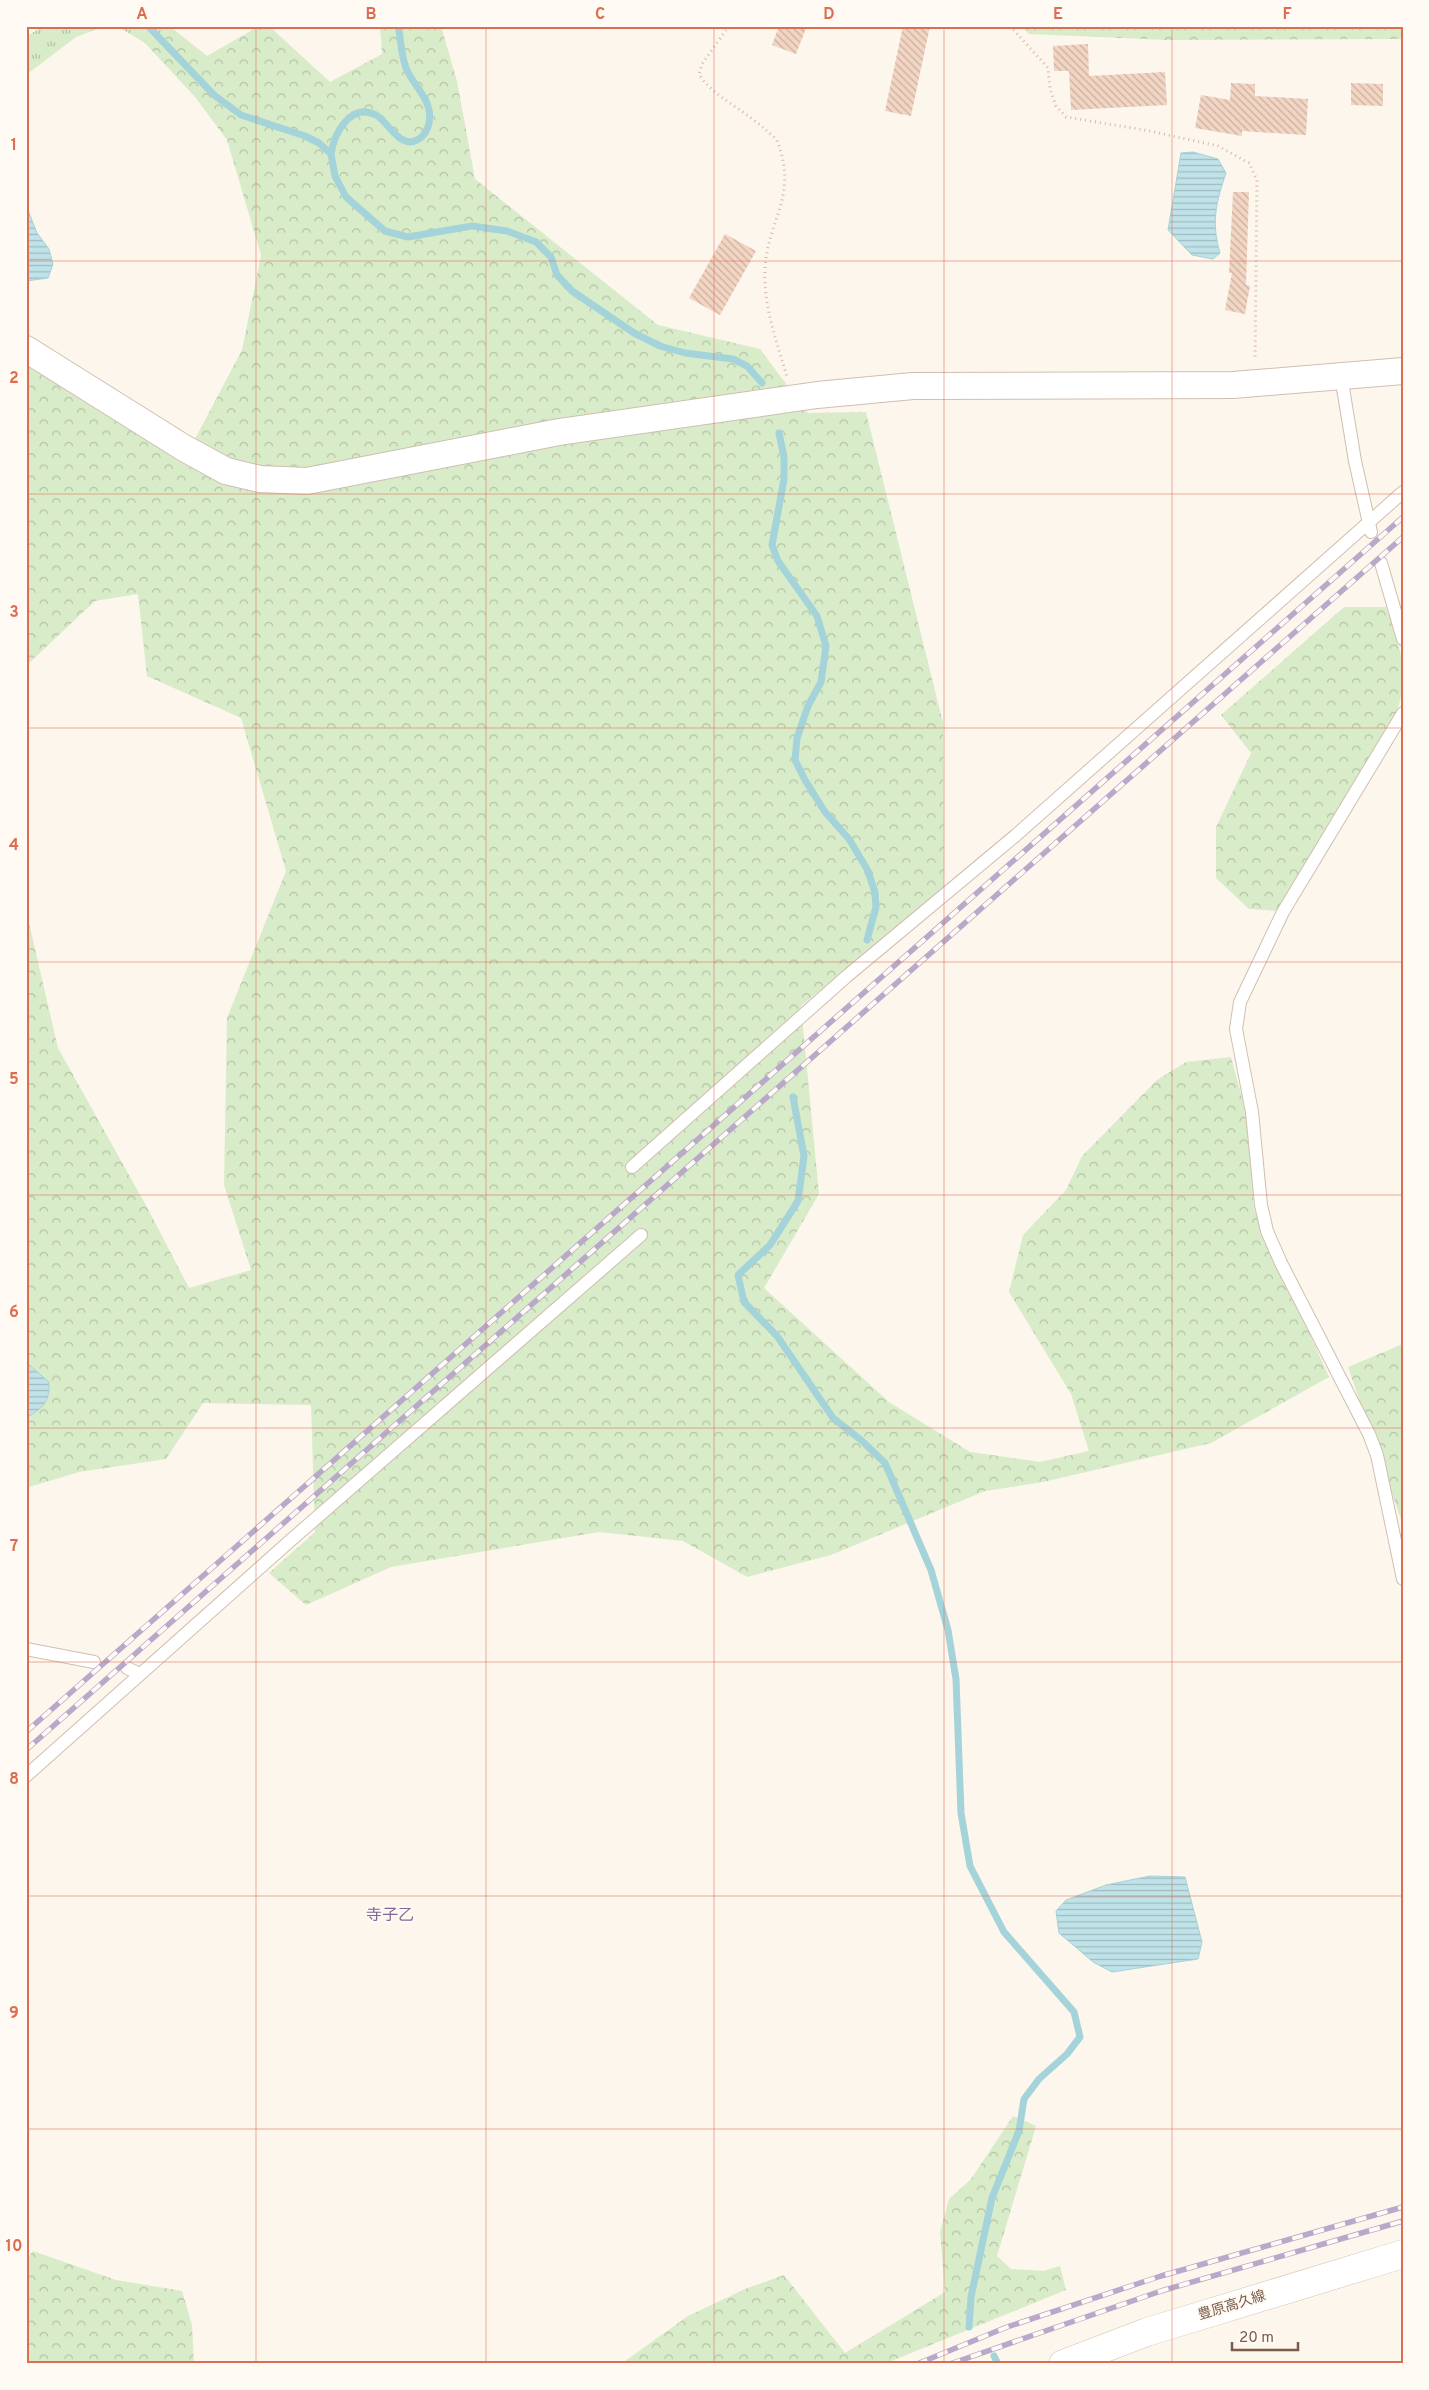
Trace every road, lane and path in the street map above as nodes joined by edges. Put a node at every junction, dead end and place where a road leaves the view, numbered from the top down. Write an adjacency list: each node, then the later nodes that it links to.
1 (729, 26): 7 (path)
2 (1010, 26): 6 (path)
3 (26, 349): 7 (street)
4 (1403, 371): 5 (street)
5 (1341, 376): 6 (street); 9 (lane)
6 (1254, 383): 7 (street)
7 (793, 399)
8 (1403, 492): 9 (lane)
9 (1370, 528): 13 (lane)
10 (1381, 563): 11 (lane)
11 (1403, 639)
12 (1403, 713): 15 (lane)
13 (632, 1167)
14 (641, 1235): 19 (lane)
15 (1403, 1578)
16 (26, 1649): 17 (lane)
17 (94, 1662)
18 (127, 1668): 19 (lane)
19 (140, 1674): 20 (lane)
20 (26, 1776)
21 (1403, 2254): 22 (main road, 豊原高久線)
22 (1063, 2364)

